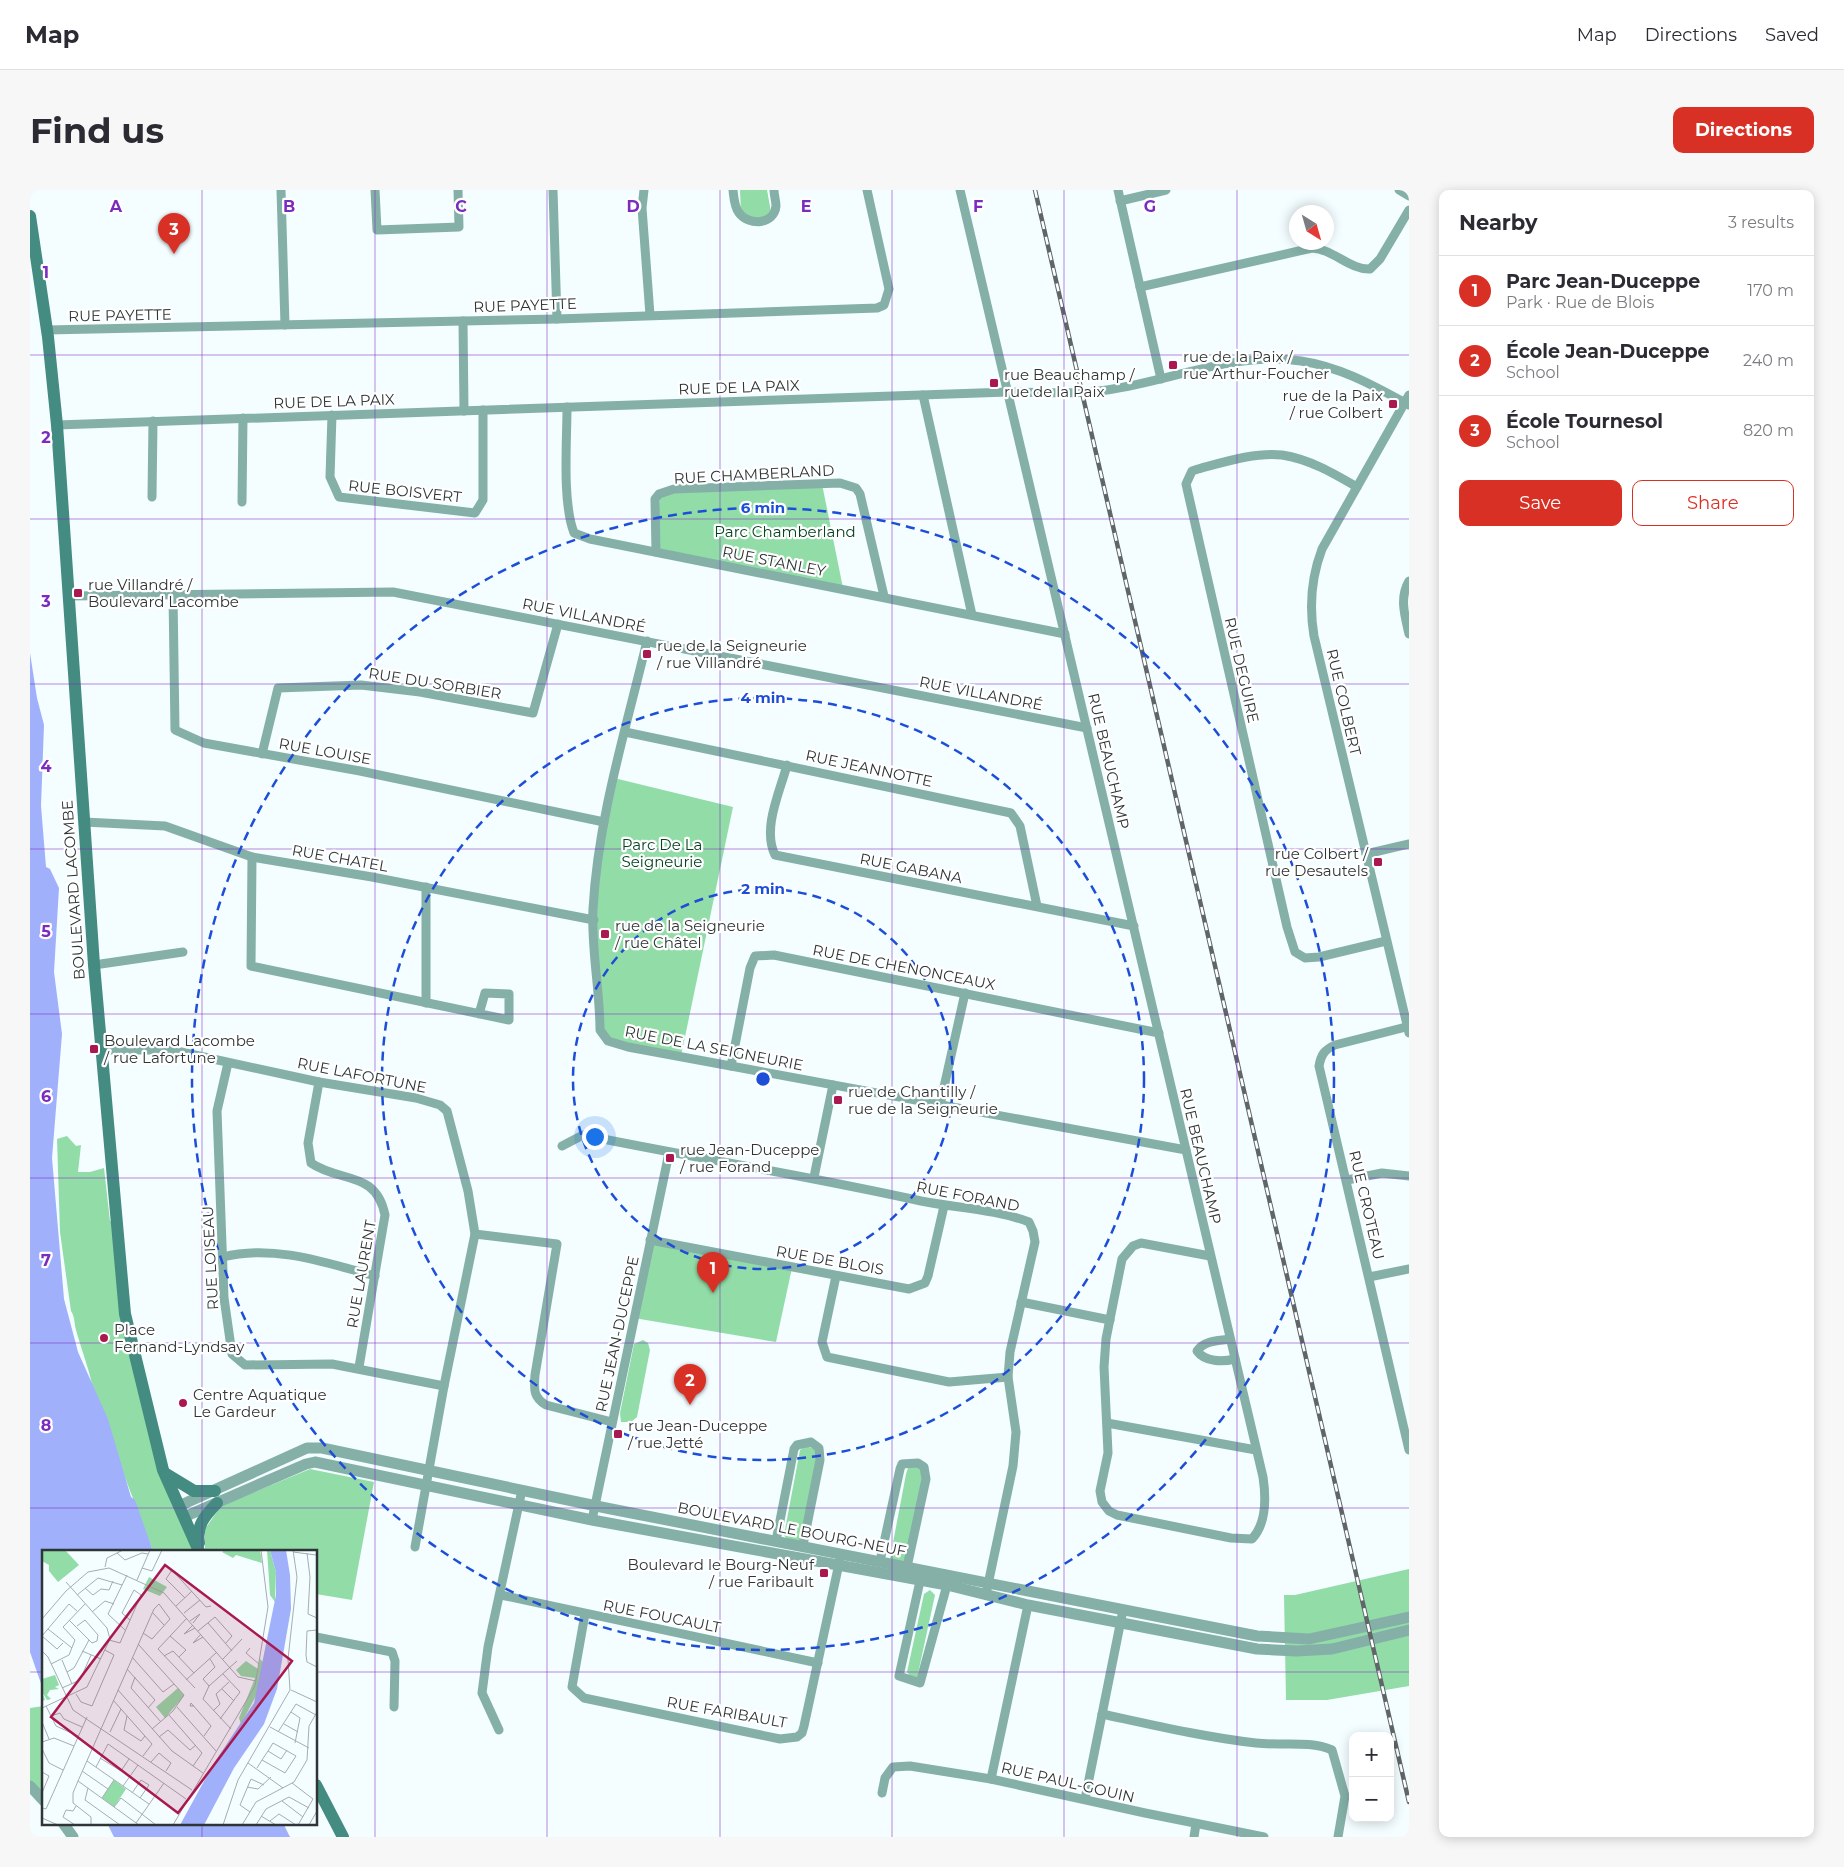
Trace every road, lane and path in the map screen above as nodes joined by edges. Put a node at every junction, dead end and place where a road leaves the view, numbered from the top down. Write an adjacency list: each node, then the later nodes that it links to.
1 (281, 190): 21 (street)
2 (375, 190): 3 (street)
3 (458, 190)
4 (553, 190): 19 (street)
5 (644, 190): 18 (street)
6 (733, 190): 7 (street)
7 (774, 190)
8 (867, 190): 18 (street, RUE PAYETTE)
9 (960, 190): 24 (street, RUE BEAUCHAMP)
10 (1118, 190): 14 (street)
11 (1166, 190): 14 (street)
12 (1399, 190): 13 (street)
13 (1409, 196)
14 (1120, 201): 17 (street)
15 (1409, 210): 17 (street)
16 (30, 216): 22 (main road, BOULEVARD LACOMBE)
17 (1140, 287): 23 (street)
18 (650, 315): 19 (street, RUE PAYETTE)
19 (557, 318): 20 (street, RUE PAYETTE)
20 (463, 321): 21 (street, RUE PAYETTE); 29 (street)
21 (285, 325): 22 (street, RUE PAYETTE)
22 (47, 330): 33 (main road, BOULEVARD LACOMBE)
23 (1161, 378): 24 (street, RUE DE LA PAIX); 26 (street, RUE DE LA PAIX)
24 (1008, 392): 25 (street, RUE DE LA PAIX); 44 (street, RUE BEAUCHAMP)
25 (923, 395): 27 (street, RUE DE LA PAIX); 42 (street)
26 (1408, 401): 34 (street, RUE COLBERT)
27 (567, 406): 28 (street, RUE DE LA PAIX); 37 (street, RUE STANLEY)
28 (483, 410): 29 (street, RUE DE LA PAIX); 30 (street, RUE BOISVERT)
29 (464, 411): 30 (street, RUE DE LA PAIX)
30 (332, 416): 31 (street, RUE DE LA PAIX)
31 (243, 418): 32 (street, RUE DE LA PAIX); 36 (street)
32 (153, 421): 33 (street, RUE DE LA PAIX); 35 (street)
33 (57, 425): 40 (main road, BOULEVARD LACOMBE)
34 (1357, 487): 54 (street, RUE COLBERT); 60 (street, RUE DEGUIRE)
35 (152, 497)
36 (242, 502)
37 (656, 552): 41 (street, RUE STANLEY); 41 (street, RUE CHAMBERLAND)
38 (1409, 581): 45 (street)
39 (173, 595): 40 (street, RUE VILLANDRÉ); 43 (street, RUE VILLANDRÉ); 49 (street, RUE LOUISE)
40 (69, 596): 51 (main road, BOULEVARD LACOMBE)
41 (884, 596): 42 (street, RUE STANLEY)
42 (972, 615): 44 (street, RUE STANLEY)
43 (558, 624): 46 (street, RUE VILLANDRÉ); 49 (street, RUE DU SORBIER)
44 (1065, 634): 47 (street, RUE BEAUCHAMP)
45 (1409, 634)
46 (647, 642): 47 (street, RUE VILLANDRÉ); 48 (street, RUE DE LA SEIGNEURIE)
47 (1087, 728): 59 (street, RUE BEAUCHAMP)
48 (625, 732): 50 (street, RUE JEANNOTTE); 52 (street, RUE DE LA SEIGNEURIE)
49 (262, 754): 52 (street, RUE LOUISE)
50 (787, 765): 57 (street, RUE JEANNOTTE); 57 (street, RUE GABANA)
51 (84, 822): 55 (street, RUE CHATEL); 62 (main road, BOULEVARD LACOMBE)
52 (604, 822): 58 (street, RUE DE LA SEIGNEURIE)
53 (1409, 844): 54 (street)
54 (1366, 854): 60 (street, RUE COLBERT)
55 (252, 857): 56 (street, RUE CHATEL); 64 (street)
56 (426, 887): 58 (street, RUE CHATEL); 64 (street)
57 (1036, 906): 59 (street, RUE GABANA)
58 (594, 920): 70 (street, RUE DE LA SEIGNEURIE)
59 (1134, 926): 67 (street, RUE BEAUCHAMP)
60 (1386, 941): 66 (street, RUE COLBERT)
61 (183, 952): 62 (street)
62 (94, 965): 68 (main road, BOULEVARD LACOMBE)
63 (965, 993): 67 (street, RUE DE CHENONCEAUX); 70 (street, RUE DE CHENONCEAUX); 73 (street)
64 (426, 1003): 65 (street)
65 (479, 1014)
66 (1408, 1030): 79 (street, RUE CROTEAU)
67 (1159, 1033): 75 (street, RUE BEAUCHAMP)
68 (101, 1050): 69 (street, RUE LAFORTUNE); 101 (main road, BOULEVARD LACOMBE)
69 (228, 1063): 71 (street, RUE LAFORTUNE); 84 (street, RUE LOISEAU)
70 (731, 1066): 72 (street, RUE DE LA SEIGNEURIE)
71 (320, 1082): 81 (street, RUE LAFORTUNE); 86 (street, RUE LAURENT)
72 (833, 1085): 73 (street, RUE DE LA SEIGNEURIE); 78 (street)
73 (940, 1105): 75 (street, RUE DE LA SEIGNEURIE)
74 (562, 1146): 76 (street, RUE FORAND)
75 (1186, 1150): 83 (street, RUE BEAUCHAMP)
76 (669, 1153): 78 (street, RUE FORAND); 82 (street, RUE JEAN-DUCEPPE)
77 (1409, 1176): 79 (street)
78 (814, 1178): 80 (street, RUE FORAND)
79 (1347, 1180): 88 (street, RUE CROTEAU)
80 (944, 1206): 87 (street, RUE DE BLOIS); 89 (street, RUE FORAND)
81 (475, 1234): 95 (street, RUE LAFORTUNE); 96 (street)
82 (650, 1240): 87 (street, RUE DE BLOIS); 96 (street, RUE JEAN-DUCEPPE)
83 (1210, 1256): 90 (street); 91 (street, RUE BEAUCHAMP)
84 (223, 1257): 86 (street); 93 (street, RUE LOISEAU)
85 (1409, 1268): 88 (street)
86 (375, 1276): 93 (street, RUE LAURENT)
87 (836, 1276): 94 (street)
88 (1369, 1277): 99 (street, RUE CROTEAU)
89 (1021, 1302): 90 (street); 94 (street, RUE FORAND)
90 (1110, 1320): 97 (street)
91 (1230, 1339): 92 (street, RUE BEAUCHAMP); 92 (street)
92 (1235, 1359): 98 (street, RUE BEAUCHAMP)
93 (359, 1368): 95 (street, RUE LOISEAU)
94 (1008, 1377): 120 (street, RUE FORAND)
95 (444, 1386): 100 (street, RUE LAFORTUNE)
96 (612, 1422): 106 (street, RUE JEAN-DUCEPPE)
97 (1107, 1423): 98 (street); 98 (street, RUE BEAUCHAMP)
98 (1256, 1450)
99 (1409, 1450)
100 (428, 1470): 102 (street, RUE LAFORTUNE); 103 (street, BOULEVARD LE BOURG-NEUF); 104 (street, BOULEVARD LE BOURG-NEUF)
101 (164, 1473): 104 (main road); 107 (main road, BOULEVARD LACOMBE)
102 (425, 1484): 104 (street, BOULEVARD LE BOURG-NEUF); 105 (street, BOULEVARD LE BOURG-NEUF); 111 (street, RUE LAFORTUNE)
103 (522, 1490): 105 (street); 106 (street, BOULEVARD LE BOURG-NEUF)
104 (216, 1497): 107 (street, BOULEVARD LE BOURG-NEUF); 112 (main road)
105 (519, 1505): 108 (street, BOULEVARD LE BOURG-NEUF); 121 (street)
106 (595, 1505): 108 (street, RUE JEAN-DUCEPPE); 109 (street, BOULEVARD LE BOURG-NEUF)
107 (182, 1512): 113 (main road, BOULEVARD LACOMBE)
108 (592, 1520): 116 (street, BOULEVARD LE BOURG-NEUF)
109 (776, 1541): 110 (street, BOULEVARD LE BOURG-NEUF); 110 (street)
110 (802, 1546): 114 (street, BOULEVARD LE BOURG-NEUF)
111 (415, 1547)
112 (199, 1550)
113 (199, 1550)
114 (842, 1553): 115 (street, BOULEVARD LE BOURG-NEUF); 116 (street, RUE FARIBAULT)
115 (880, 1561): 117 (street, BOULEVARD LE BOURG-NEUF); 117 (street)
116 (838, 1567): 118 (street, BOULEVARD LE BOURG-NEUF); 129 (street, RUE FARIBAULT)
117 (907, 1567): 120 (street, BOULEVARD LE BOURG-NEUF)
118 (920, 1581): 119 (street, BOULEVARD LE BOURG-NEUF); 119 (street)
119 (947, 1585): 120 (street, BOULEVARD LE BOURG-NEUF)
120 (988, 1589): 122 (street, BOULEVARD LE BOURG-NEUF); 123 (street, BOULEVARD LE BOURG-NEUF)
121 (500, 1595): 124 (street, RUE FOUCAULT); 132 (street)
122 (1028, 1605): 126 (street, BOULEVARD LE BOURG-NEUF); 133 (street)
123 (1123, 1610): 125 (street, BOULEVARD LE BOURG-NEUF); 126 (street)
124 (585, 1614): 129 (street, RUE FOUCAULT); 129 (street, RUE FARIBAULT)
125 (1409, 1617)
126 (1121, 1622): 127 (street, BOULEVARD LE BOURG-NEUF); 131 (street)
127 (1409, 1630)
128 (318, 1637): 130 (street)
129 (818, 1663)
130 (394, 1707)
131 (1102, 1714): 138 (street); 145 (street)
132 (499, 1730)
133 (991, 1779): 136 (street, RUE PAUL-GOUIN); 138 (street, RUE PAUL-GOUIN)
134 (30, 1786): 137 (street)
135 (318, 1788): 142 (main road)
136 (882, 1793)
137 (42, 1799)
138 (1085, 1799): 140 (street, RUE PAUL-GOUIN)
139 (64, 1824): 141 (street)
140 (1196, 1824): 143 (street); 144 (street, RUE PAUL-GOUIN)
141 (73, 1837)
142 (343, 1837)
143 (1194, 1837)
144 (1264, 1837)
145 (1338, 1837)

